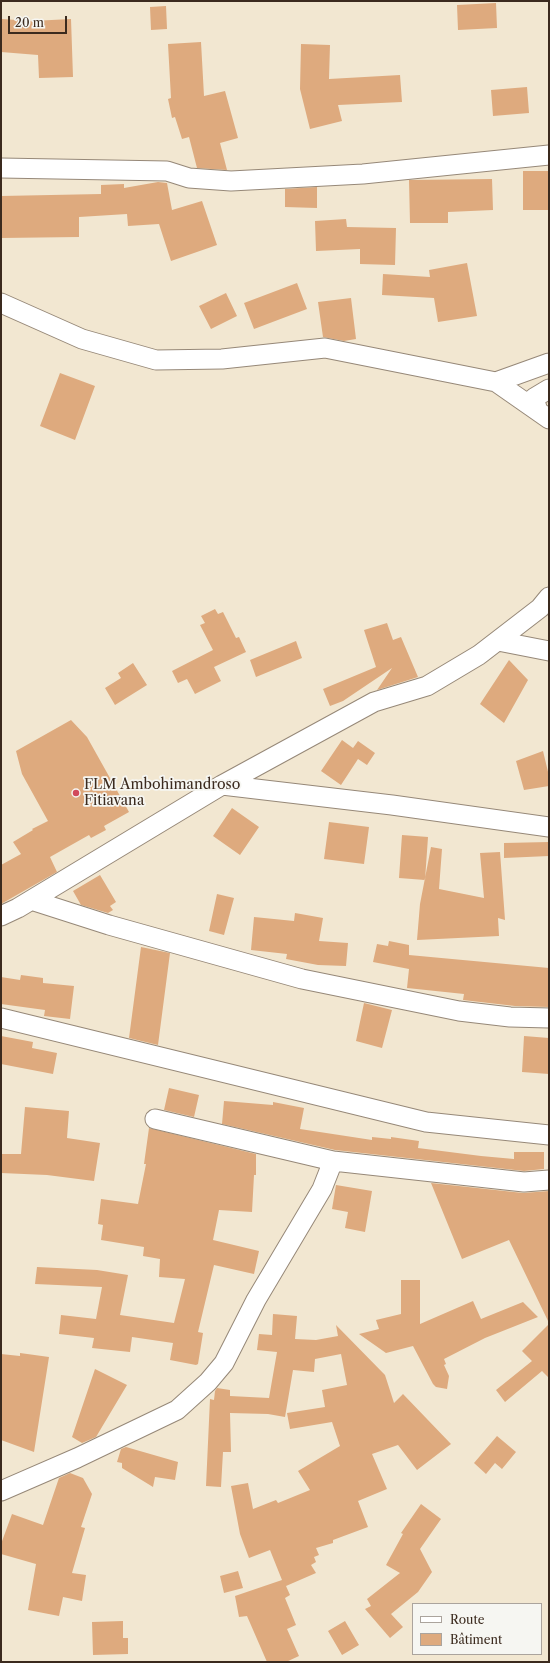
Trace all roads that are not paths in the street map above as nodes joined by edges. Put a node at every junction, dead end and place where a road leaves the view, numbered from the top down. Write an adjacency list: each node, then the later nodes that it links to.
1 (549, 154): 2 (street)
2 (4, 167)
3 (1, 303): 5 (street)
4 (549, 363): 5 (street)
5 (496, 382): 7 (street)
6 (549, 389): 7 (street)
7 (544, 415)
8 (549, 597): 9 (street)
9 (498, 641): 10 (street); 11 (street)
10 (549, 651)
11 (222, 785): 12 (street); 13 (street)
12 (549, 827)
13 (32, 900): 14 (street); 16 (street)
14 (1, 916)
15 (1, 1018): 18 (street)
16 (549, 1018)
17 (155, 1120): 19 (street)
18 (549, 1135)
19 (333, 1161): 20 (street); 21 (street)
20 (549, 1180)
21 (1, 1491)

